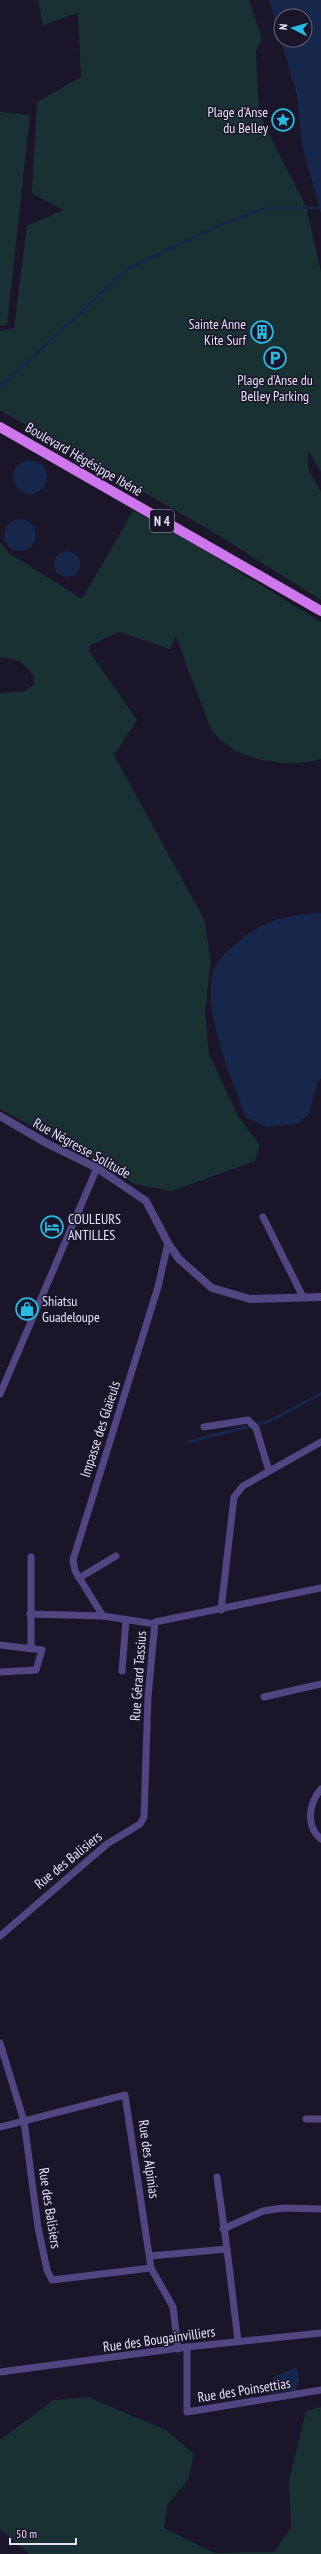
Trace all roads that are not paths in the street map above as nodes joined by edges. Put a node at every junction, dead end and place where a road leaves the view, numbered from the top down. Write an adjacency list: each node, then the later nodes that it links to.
1 (2, 428): 2 (main road, Boulevard Hégésippe Ibéné / N 4)
2 (321, 611)
3 (0, 1116): 4 (street, Rue Négresse Solitude)
4 (97, 1168): 6 (street, Rue Négresse Solitude); 9 (street)
5 (263, 1217): 7 (street)
6 (168, 1243): 7 (street, Rue Négresse Solitude); 15 (street, Impasse des Glaïeuls)
7 (303, 1297): 8 (street, Rue Négresse Solitude)
8 (321, 1297)
9 (0, 1394)
10 (204, 1427): 12 (street)
11 (321, 1442): 12 (street)
12 (270, 1471): 17 (street)
13 (116, 1556): 15 (street)
14 (31, 1557): 18 (street)
15 (79, 1578): 19 (street, Impasse des Glaïeuls)
16 (321, 1588): 17 (street, Rue Gérard Tassius)
17 (221, 1610): 29 (street, Rue Gérard Tassius)
18 (30, 1614): 19 (street); 23 (street)
19 (103, 1616): 20 (street)
20 (126, 1620): 21 (street); 24 (street)
21 (149, 1622)
22 (0, 1645): 23 (street)
23 (31, 1648): 25 (street)
24 (122, 1671)
25 (0, 1672)
26 (321, 1684): 27 (street)
27 (264, 1697)
28 (321, 1789): 30 (street)
29 (144, 1804): 31 (street, Rue des Balisiers)
30 (321, 1839)
31 (0, 1936)
32 (0, 2043): 35 (street, Rue des Balisiers)
33 (321, 2118): 34 (street)
34 (306, 2119)
35 (24, 2121): 36 (street, Rue des Alpinias); 41 (street, Rue des Alpinias); 42 (street, Rue des Balisiers)
36 (0, 2127)
37 (217, 2177): 39 (street)
38 (321, 2208): 39 (street)
39 (223, 2229): 40 (street)
40 (226, 2249): 41 (street); 44 (street)
41 (150, 2256): 42 (street, Rue des Alpinias)
42 (151, 2268): 46 (street, Rue des Alpinias)
43 (321, 2333): 44 (street, Rue des Bougainvilliers)
44 (238, 2341): 45 (street, Rue des Bougainvilliers)
45 (187, 2347): 46 (street, Rue des Bougainvilliers); 48 (street, Rue des Poinsettias)
46 (178, 2348): 47 (street, Rue des Bougainvilliers)
47 (0, 2372)
48 (321, 2390)

